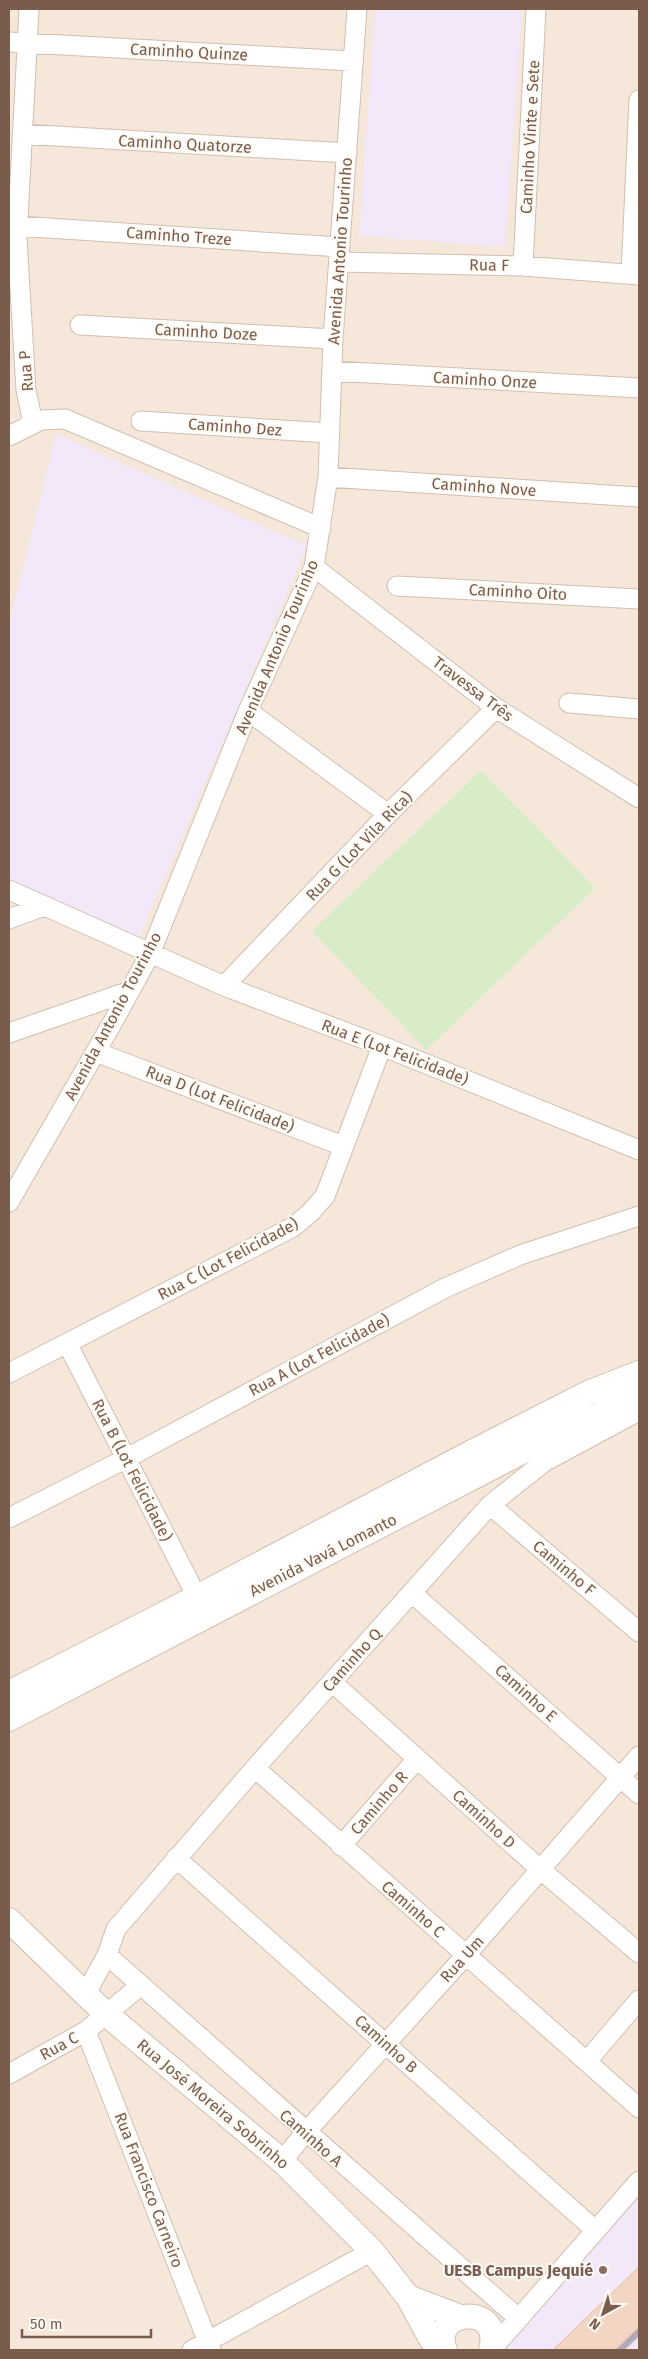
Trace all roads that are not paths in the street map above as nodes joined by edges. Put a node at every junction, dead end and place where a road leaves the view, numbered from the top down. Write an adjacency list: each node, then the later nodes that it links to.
1 (30, 9): 4 (street, Rua P)
2 (357, 9): 5 (street, Avenida Antonio Tourinho)
3 (536, 9): 12 (street, Caminho Vinte e Sete)
4 (18, 42): 5 (street, Caminho Quinze); 7 (street, Rua P)
5 (352, 61): 9 (street, Avenida Antonio Tourinho)
6 (639, 100): 13 (street)
7 (16, 109): 8 (street, Rua P)
8 (22, 134): 9 (street, Caminho Quatorze); 10 (street, Rua P)
9 (347, 153): 11 (street, Avenida Antonio Tourinho)
10 (13, 232): 11 (street, Caminho Treze); 19 (street, Rua P)
11 (339, 254): 12 (street, Rua F); 15 (street, Avenida Antonio Tourinho)
12 (523, 266): 13 (street, Rua F)
13 (635, 274)
14 (80, 324): 15 (street, Caminho Doze)
15 (333, 339): 16 (street, Avenida Antonio Tourinho)
16 (332, 371): 17 (street, Caminho Onze); 20 (street, Avenida Antonio Tourinho)
17 (639, 388)
18 (141, 421): 20 (street, Caminho Dez)
19 (33, 423): 21 (street); 24 (street)
20 (330, 433): 22 (street, Avenida Antonio Tourinho)
21 (9, 436)
22 (328, 477): 23 (street, Caminho Nove); 24 (street, Avenida Antonio Tourinho)
23 (639, 497)
24 (321, 528): 25 (street, Avenida Antonio Tourinho)
25 (314, 567): 29 (street, Travessa Três); 31 (street, Avenida Antonio Tourinho)
26 (397, 586): 27 (street, Caminho Oito)
27 (639, 599)
28 (569, 703): 30 (street)
29 (496, 708): 32 (street, Travessa Três); 33 (street, Rua G (Lot Vila Rica))
30 (639, 709)
31 (248, 711): 33 (street); 37 (street, Avenida Antonio Tourinho)
32 (639, 798)
33 (388, 814): 38 (street, Rua G (Lot Vila Rica))
34 (9, 890): 35 (street, Rua E (Lot Felicidade))
35 (44, 906): 36 (street); 37 (street, Rua E (Lot Felicidade))
36 (9, 919)
37 (150, 954): 38 (street, Rua E (Lot Felicidade)); 39 (street, Avenida Antonio Tourinho)
38 (224, 986): 41 (street, Rua E (Lot Felicidade))
39 (130, 991): 40 (street); 42 (street, Avenida Antonio Tourinho)
40 (9, 1032)
41 (382, 1046): 43 (street, Rua C (Lot Felicidade)); 44 (street, Rua E (Lot Felicidade))
42 (96, 1052): 43 (street, Rua D (Lot Felicidade)); 45 (street, Avenida Antonio Tourinho)
43 (343, 1146): 47 (street, Rua C (Lot Felicidade))
44 (639, 1150)
45 (9, 1202)
46 (639, 1216): 51 (street, Rua A (Lot Felicidade))
47 (67, 1343): 48 (street, Rua C (Lot Felicidade)); 51 (street, Rua B (Lot Felicidade))
48 (9, 1373)
49 (639, 1373): 55 (street, Avenida Vavá Lomanto)
50 (637, 1410): 52 (street, Caminho Q); 59 (street, Avenida Vavá Lomanto)
51 (125, 1459): 53 (street, Rua A (Lot Felicidade)); 55 (street, Rua B (Lot Felicidade))
52 (490, 1505): 54 (street, Caminho Q); 56 (street, Caminho F)
53 (9, 1518)
54 (412, 1592): 57 (street, Caminho Q); 63 (street, Caminho E)
55 (197, 1597): 58 (street, Avenida Vavá Lomanto)
56 (639, 1632)
57 (332, 1682): 61 (street, Caminho D); 62 (street, Caminho Q)
58 (9, 1692)
59 (9, 1719)
60 (639, 1756): 63 (street, Rua Um)
61 (417, 1760): 65 (street, Caminho R); 67 (street, Caminho D)
62 (255, 1768): 65 (street, Caminho C); 66 (street, Caminho Q)
63 (621, 1778): 64 (street, Caminho E); 67 (street, Rua Um)
64 (639, 1794)
65 (341, 1846): 71 (street, Caminho C)
66 (176, 1858): 70 (street, Caminho Q); 77 (street, Caminho B)
67 (541, 1870): 69 (street, Caminho D); 71 (street, Rua Um)
68 (9, 1920): 73 (street, Rua José Moreira Sobrinho)
69 (639, 1953)
70 (106, 1955): 72 (street, Caminho A); 73 (street, Caminho Q)
71 (466, 1955): 77 (street, Rua Um); 78 (street, Caminho C)
72 (141, 1985): 75 (street, Rua C); 81 (street, Caminho A)
73 (85, 1995): 75 (street, Rua José Moreira Sobrinho)
74 (639, 2000): 78 (street)
75 (106, 2014): 76 (street, Rua C); 82 (street, Rua José Moreira Sobrinho)
76 (86, 2031): 79 (street, Rua C); 89 (street, Rua Francisco Carneiro)
77 (386, 2044): 81 (street, Rua Um); 84 (street, Caminho B)
78 (587, 2061): 80 (street, Caminho C)
79 (9, 2074)
80 (639, 2108)
81 (305, 2133): 82 (street, Rua Um); 88 (street, Caminho A)
82 (282, 2161): 85 (street, Rua José Moreira Sobrinho)
83 (639, 2181): 84 (street)
84 (595, 2230): 88 (street)
85 (372, 2251): 86 (street, Rua José Moreira Sobrinho); 89 (street)
86 (408, 2297): 87 (street); 91 (street, Rua José Moreira Sobrinho)
87 (470, 2318): 88 (street); 90 (street); 92 (street)
88 (517, 2320): 90 (street)
89 (204, 2347)
90 (492, 2349)
91 (441, 2350)
92 (445, 2350)

